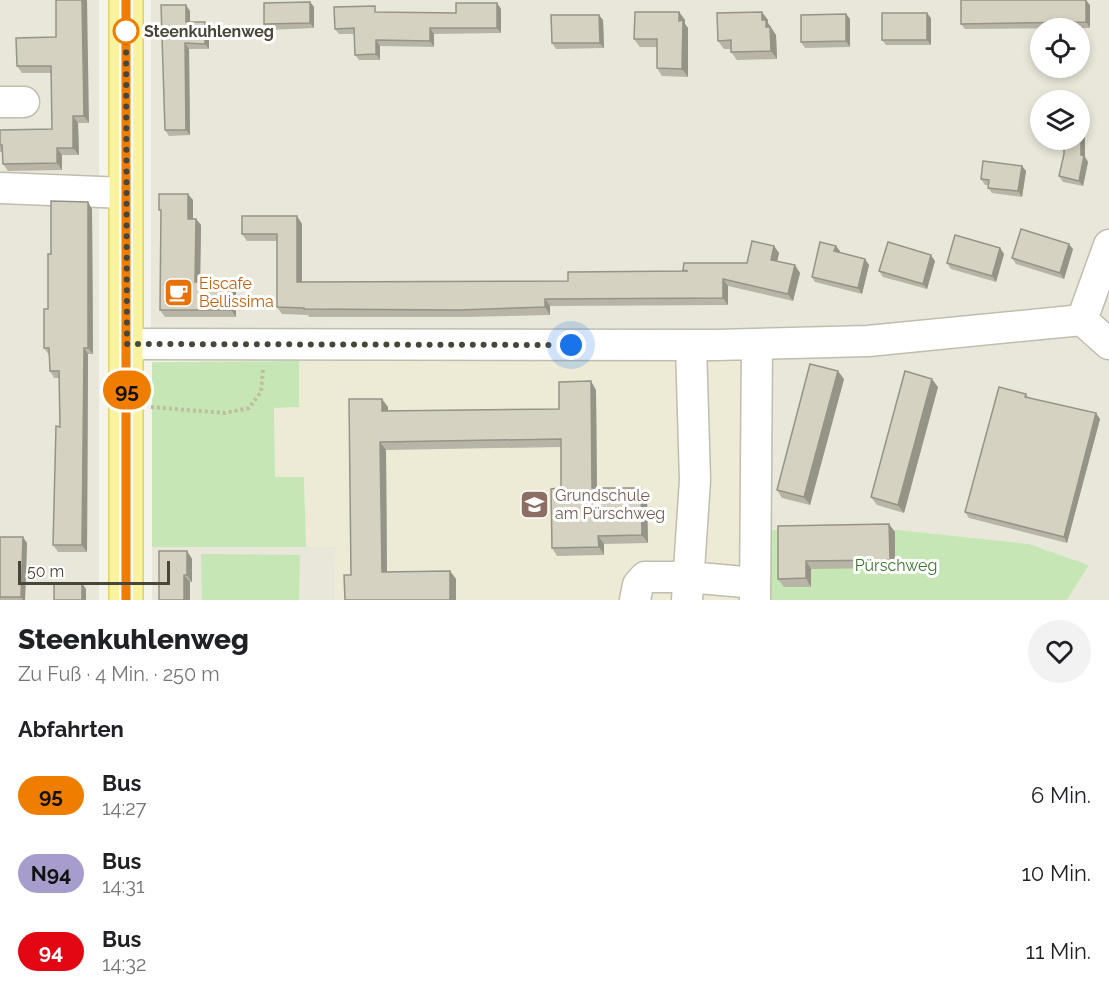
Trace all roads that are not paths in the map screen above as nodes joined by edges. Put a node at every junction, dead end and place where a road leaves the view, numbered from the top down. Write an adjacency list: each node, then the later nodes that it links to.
1 (126, 0): 4 (main road)
2 (0, 175): 3 (street)
3 (0, 188): 4 (street)
4 (126, 193): 7 (main road)
5 (1109, 245): 6 (street)
6 (1082, 320): 8 (street); 9 (street)
7 (127, 344): 10 (street); 13 (main road)
8 (757, 344): 10 (street); 12 (street)
9 (1109, 344)
10 (691, 345): 11 (street)
11 (688, 588): 12 (street); 14 (street)
12 (755, 592)
13 (126, 600)
14 (635, 600)

